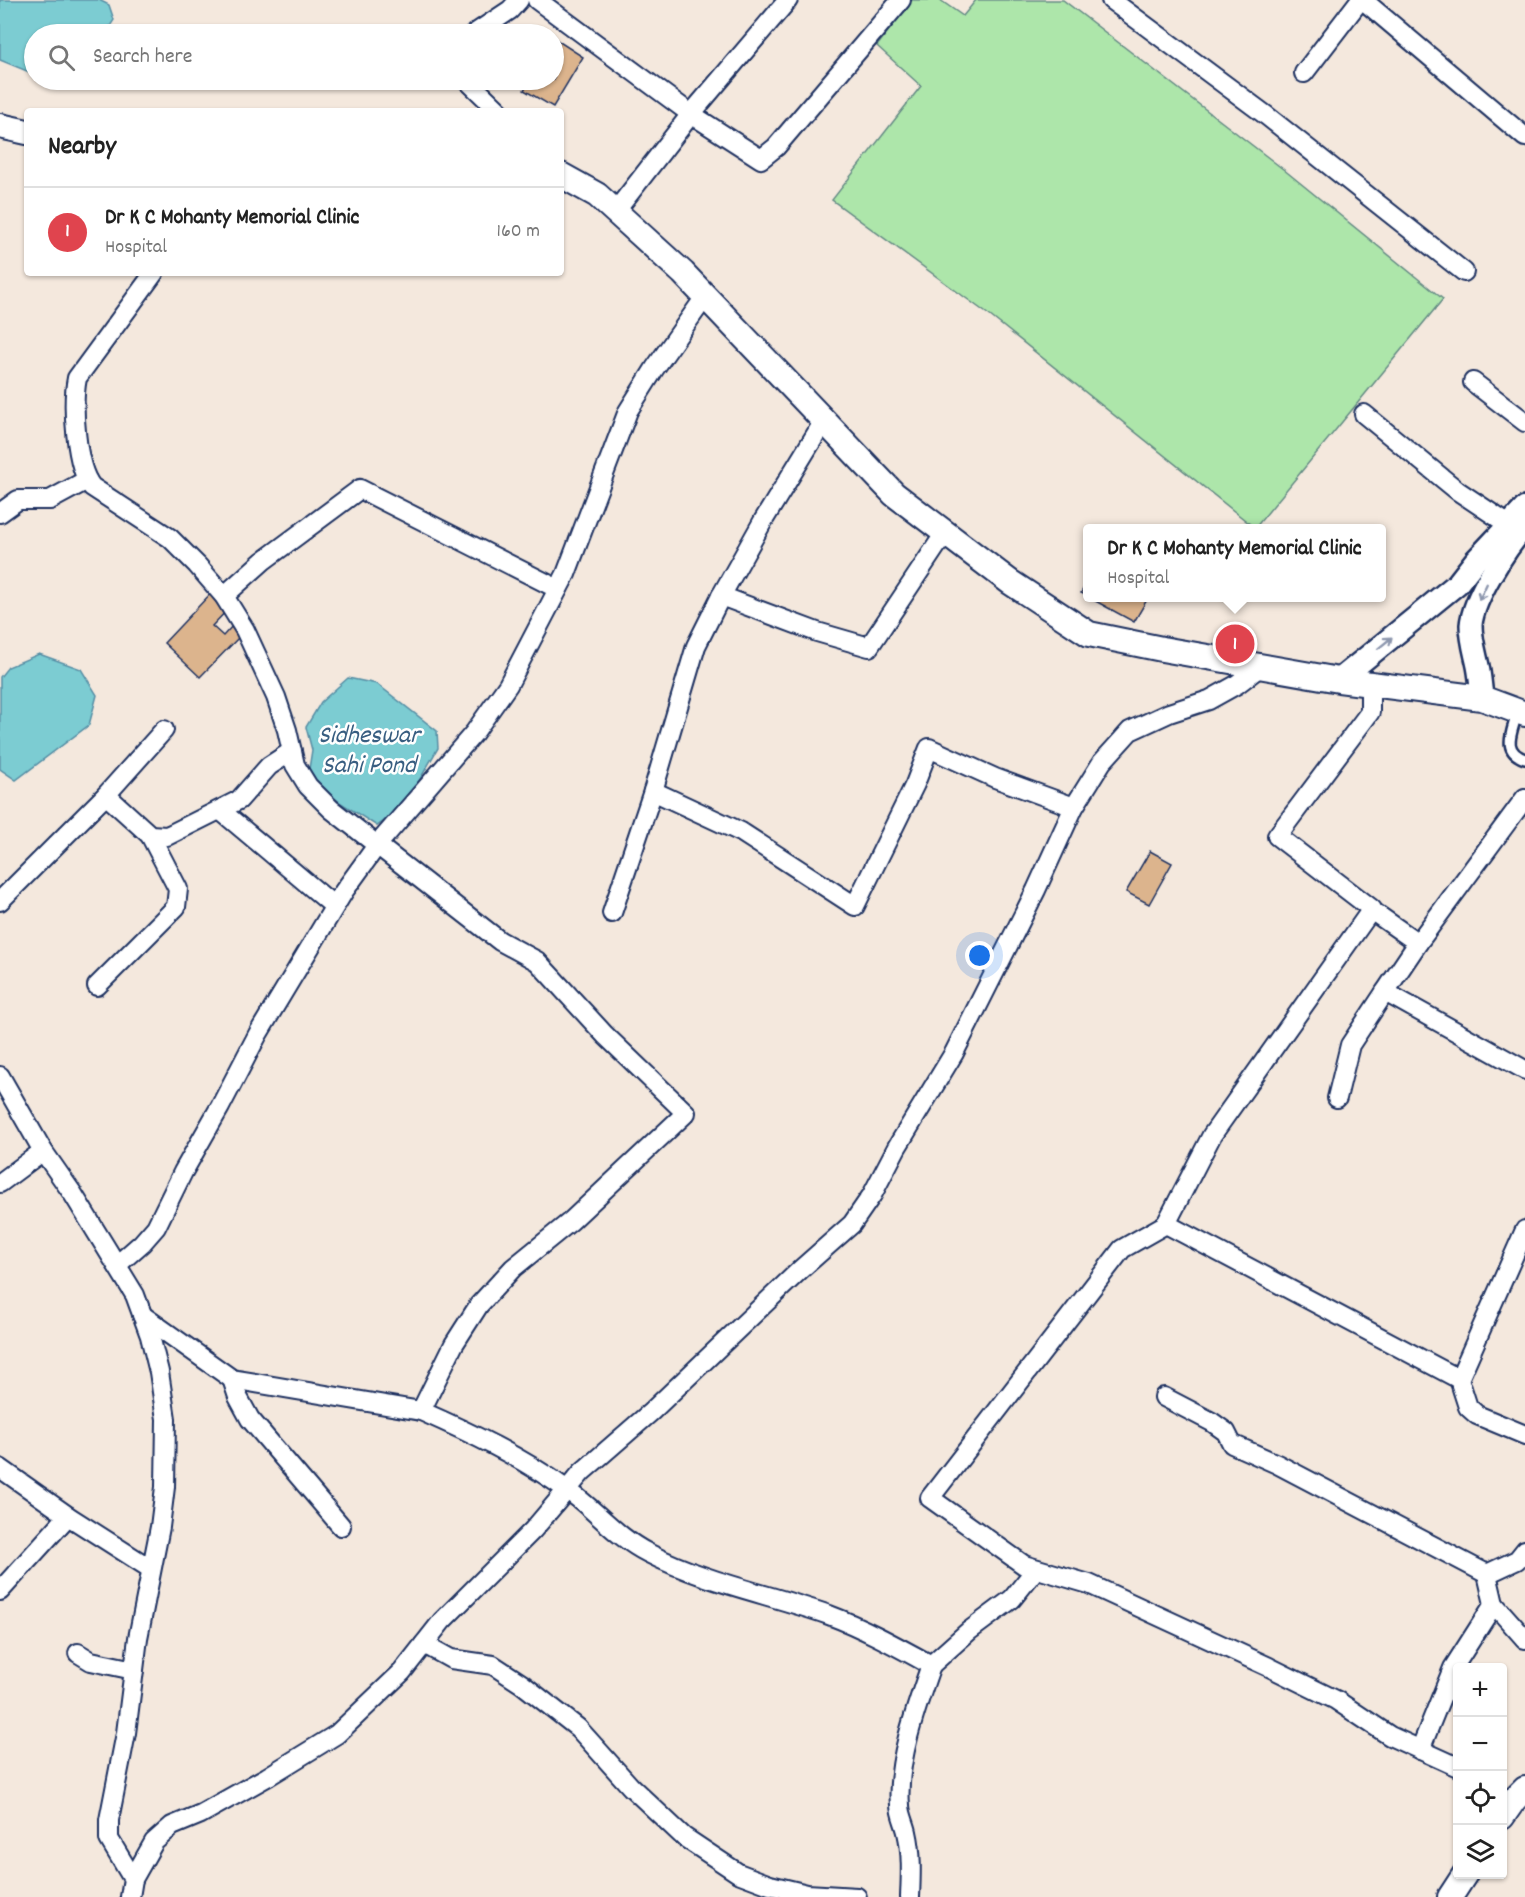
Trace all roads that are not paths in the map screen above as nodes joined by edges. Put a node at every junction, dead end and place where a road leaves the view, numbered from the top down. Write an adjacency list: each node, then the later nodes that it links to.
1 (519, 0): 7 (street)
2 (537, 0): 11 (street)
3 (788, 0): 11 (street)
4 (901, 0): 11 (street)
5 (1111, 0): 17 (street)
6 (1362, 0): 8 (street); 14 (street)
7 (489, 24)
8 (1304, 73)
9 (477, 90): 10 (street)
10 (496, 108)
11 (691, 114): 16 (street)
12 (0, 126): 13 (main road)
13 (24, 131)
14 (1525, 137)
15 (564, 177): 16 (main road)
16 (615, 212): 19 (main road)
17 (1464, 272)
18 (152, 276): 24 (street)
19 (705, 297): 22 (main road); 29 (street)
20 (1473, 382): 23 (street)
21 (1364, 414): 27 (street)
22 (824, 421): 28 (main road); 31 (street)
23 (1525, 422)
24 (87, 480): 26 (street); 30 (street)
25 (1525, 508): 27 (street)
26 (0, 513)
27 (1517, 526): 33 (street, one-way to 27); 35 (street, one-way to 35)
28 (945, 533): 31 (street); 32 (main road)
29 (558, 589): 30 (street); 46 (street)
30 (224, 596): 38 (street)
31 (721, 596): 40 (street)
32 (1261, 666): 33 (main road); 43 (street)
33 (1339, 680): 34 (main road)
34 (1370, 684): 35 (main road); 49 (street)
35 (1482, 698): 36 (main road)
36 (1521, 712): 39 (lane)
37 (164, 730): 41 (street)
38 (292, 751): 44 (street); 46 (street)
39 (1525, 759)
40 (653, 790): 43 (street); 50 (street)
41 (106, 795): 45 (street); 47 (street)
42 (1525, 798): 51 (street)
43 (1074, 807): 69 (street)
44 (220, 810): 45 (street); 48 (street)
45 (150, 835): 52 (street)
46 (378, 844): 48 (street); 66 (street)
47 (0, 901)
48 (334, 906): 61 (street)
49 (1371, 910): 51 (street); 59 (street)
50 (612, 913)
51 (1418, 943): 53 (street)
52 (97, 986)
53 (1385, 992): 54 (street); 56 (street)
54 (1525, 1070)
55 (0, 1076): 57 (street)
56 (1337, 1098)
57 (43, 1151): 58 (street); 61 (street)
58 (0, 1183)
59 (1166, 1224): 63 (street); 74 (street)
60 (1525, 1230): 63 (street)
61 (117, 1264): 62 (street)
62 (142, 1314): 64 (street); 73 (street)
63 (1459, 1379): 67 (street)
64 (232, 1380): 66 (street); 71 (street)
65 (1164, 1397): 75 (street)
66 (421, 1411): 69 (street)
67 (1525, 1435)
68 (0, 1468): 70 (street)
69 (567, 1490): 79 (street); 81 (street)
70 (68, 1516): 73 (street); 76 (street)
71 (341, 1526)
72 (1525, 1550): 75 (street)
73 (151, 1569): 82 (street)
74 (1036, 1569): 81 (street); 83 (street)
75 (1487, 1574): 77 (street)
76 (0, 1591)
77 (1494, 1604): 78 (street); 83 (street)
78 (1525, 1639)
79 (424, 1644): 86 (street); 87 (street)
80 (78, 1653): 82 (street)
81 (931, 1665): 88 (street)
82 (134, 1670): 86 (street)
83 (1420, 1750): 84 (street)
84 (1453, 1765)
85 (1462, 1879): 89 (main road)
86 (131, 1888)
87 (857, 1897)
88 (910, 1897)
89 (1450, 1897)

